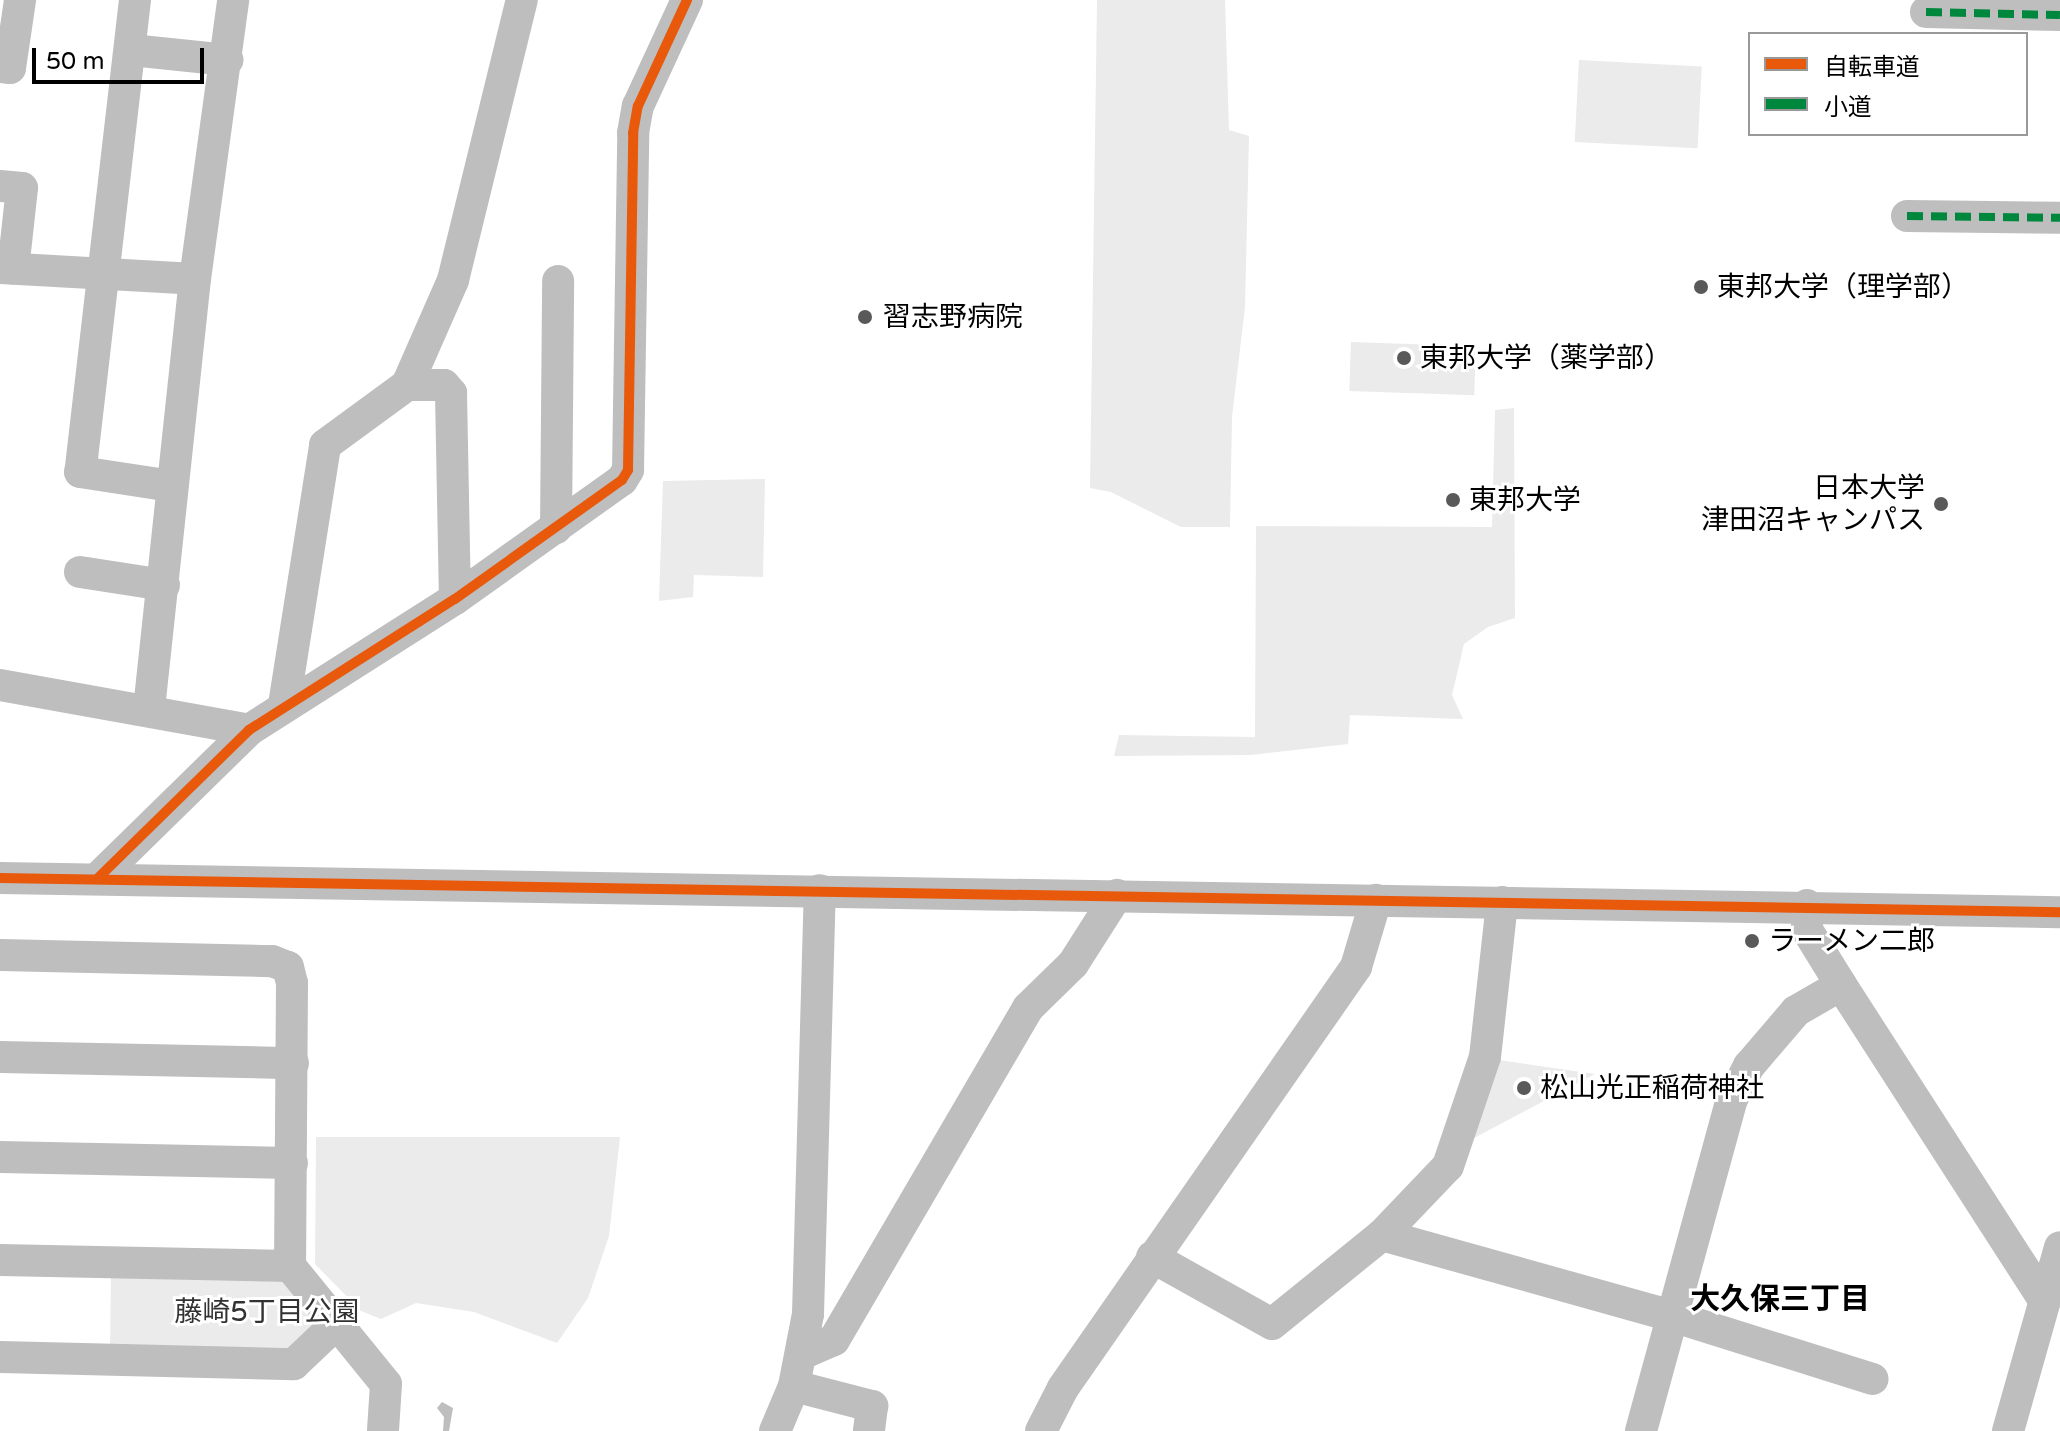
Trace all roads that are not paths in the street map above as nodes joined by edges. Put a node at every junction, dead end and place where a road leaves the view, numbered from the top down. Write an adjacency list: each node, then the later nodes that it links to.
1 (20, 0): 10 (street)
2 (135, 0): 8 (street)
3 (233, 0): 9 (street)
4 (522, 0): 18 (street)
5 (687, 0): 20 (street)
6 (1926, 12): 7 (street)
7 (2060, 15)
8 (131, 50): 9 (street); 15 (street)
9 (227, 60): 16 (street)
10 (0, 67)
11 (0, 186): 14 (street)
12 (1907, 216): 13 (street)
13 (2060, 218)
14 (6, 268): 15 (street)
15 (105, 273): 16 (street); 19 (street)
16 (195, 279): 19 (street)
17 (558, 281): 20 (street)
18 (407, 385): 23 (street); 25 (street)
19 (171, 486): 22 (street)
20 (556, 528): 23 (street)
21 (80, 572): 22 (street)
22 (164, 585): 26 (street)
23 (455, 599): 25 (street)
24 (0, 685): 26 (street)
25 (284, 705): 27 (street)
26 (149, 709): 27 (street)
27 (249, 730): 29 (street)
28 (0, 878): 29 (street)
29 (98, 878): 30 (street)
30 (820, 890): 31 (street); 50 (street)
31 (1117, 895): 32 (street); 50 (street)
32 (1376, 900): 33 (street); 44 (street)
33 (1502, 902): 34 (street); 42 (street)
34 (1807, 905): 35 (street); 37 (street)
35 (2060, 912)
36 (0, 955): 39 (street)
37 (1841, 985): 47 (street); 48 (street)
38 (0, 1057): 39 (street)
39 (293, 1063): 41 (street)
40 (0, 1157): 41 (street)
41 (292, 1163): 46 (street)
42 (1382, 1235): 44 (street); 48 (street)
43 (2060, 1247): 47 (street)
44 (1152, 1257): 57 (street)
45 (0, 1260): 46 (street)
46 (290, 1266): 49 (street)
47 (2045, 1301): 59 (street)
48 (1675, 1317): 52 (street); 58 (street)
49 (334, 1326): 51 (street); 54 (street)
50 (802, 1354): 53 (street)
51 (0, 1357)
52 (1873, 1379)
53 (794, 1386): 55 (street); 56 (street)
54 (383, 1431)
55 (775, 1431)
56 (869, 1431)
57 (1041, 1431)
58 (1641, 1431)
59 (2008, 1431)

